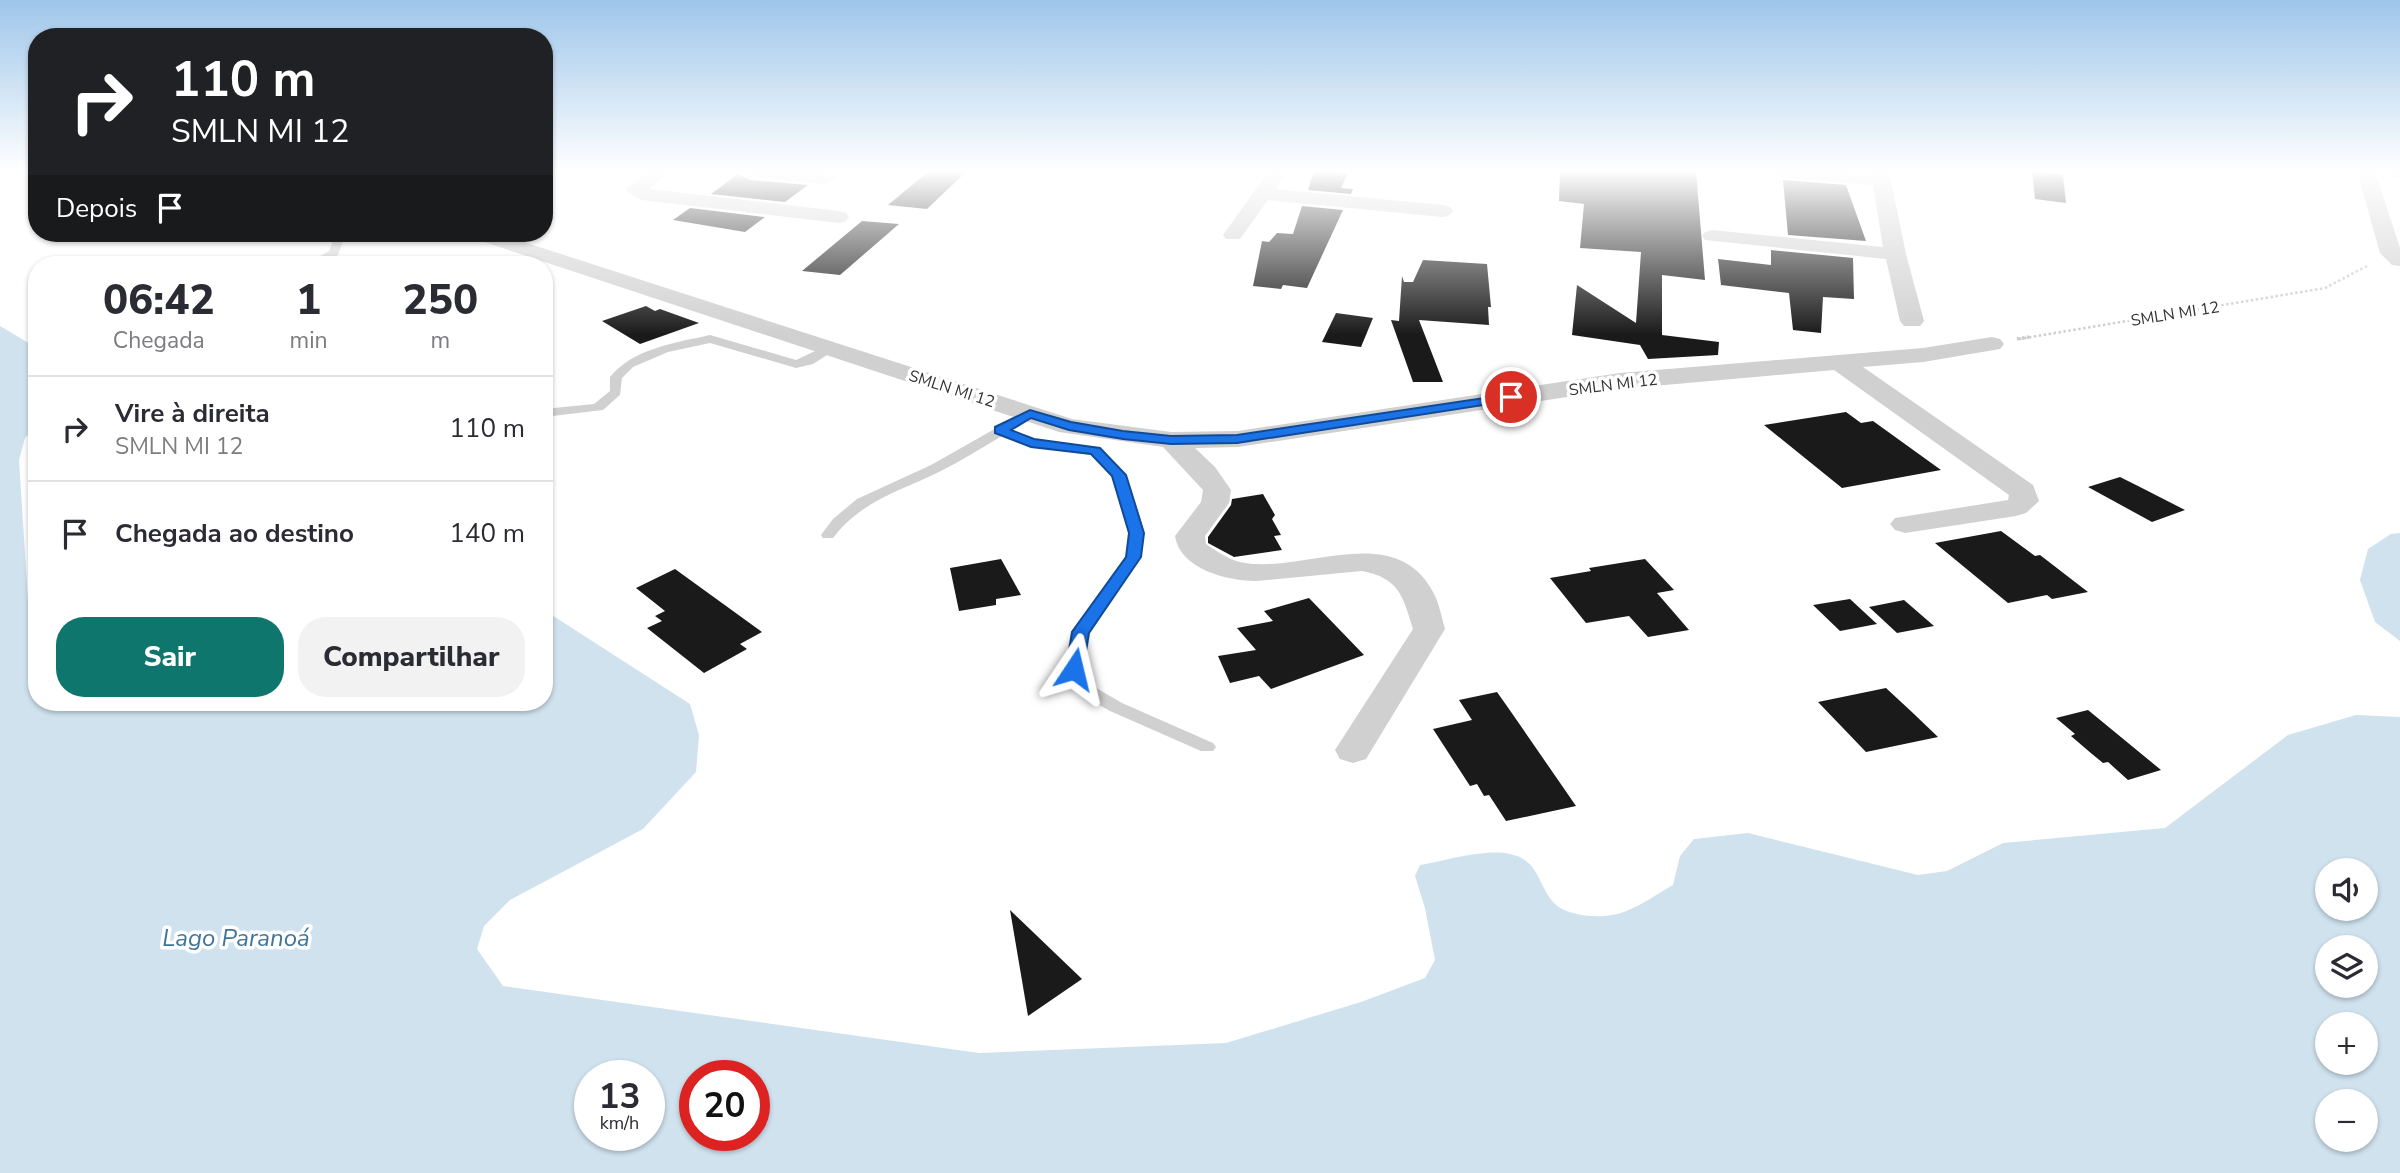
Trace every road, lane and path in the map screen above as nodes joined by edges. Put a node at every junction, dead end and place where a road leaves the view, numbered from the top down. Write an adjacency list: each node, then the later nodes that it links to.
1 (1240, 226): 4 (street)
2 (1890, 226): 8 (street)
3 (2385, 226): 11 (street)
4 (1233, 235)
5 (1712, 236): 8 (street)
6 (338, 242): 9 (lane)
7 (499, 242): 10 (street, SMLN MI 12)
8 (1895, 254): 13 (street)
9 (327, 256)
10 (534, 256)
11 (2396, 256): 14 (path, SMLN MI 12)
12 (553, 263): 15 (street, SMLN MI 12)
13 (1912, 321)
14 (1992, 344): 16 (street, SMLN MI 12)
15 (832, 348): 17 (lane); 18 (street, SMLN MI 12)
16 (1839, 362): 20 (street, SMLN MI 12); 21 (street)
17 (553, 411)
18 (1030, 414): 19 (lane); 20 (street, SMLN MI 12)
19 (1000, 430): 22 (lane); 23 (lane)
20 (1171, 440): 24 (street)
21 (1905, 524)
22 (828, 534)
23 (1207, 747)
24 (1353, 750)

